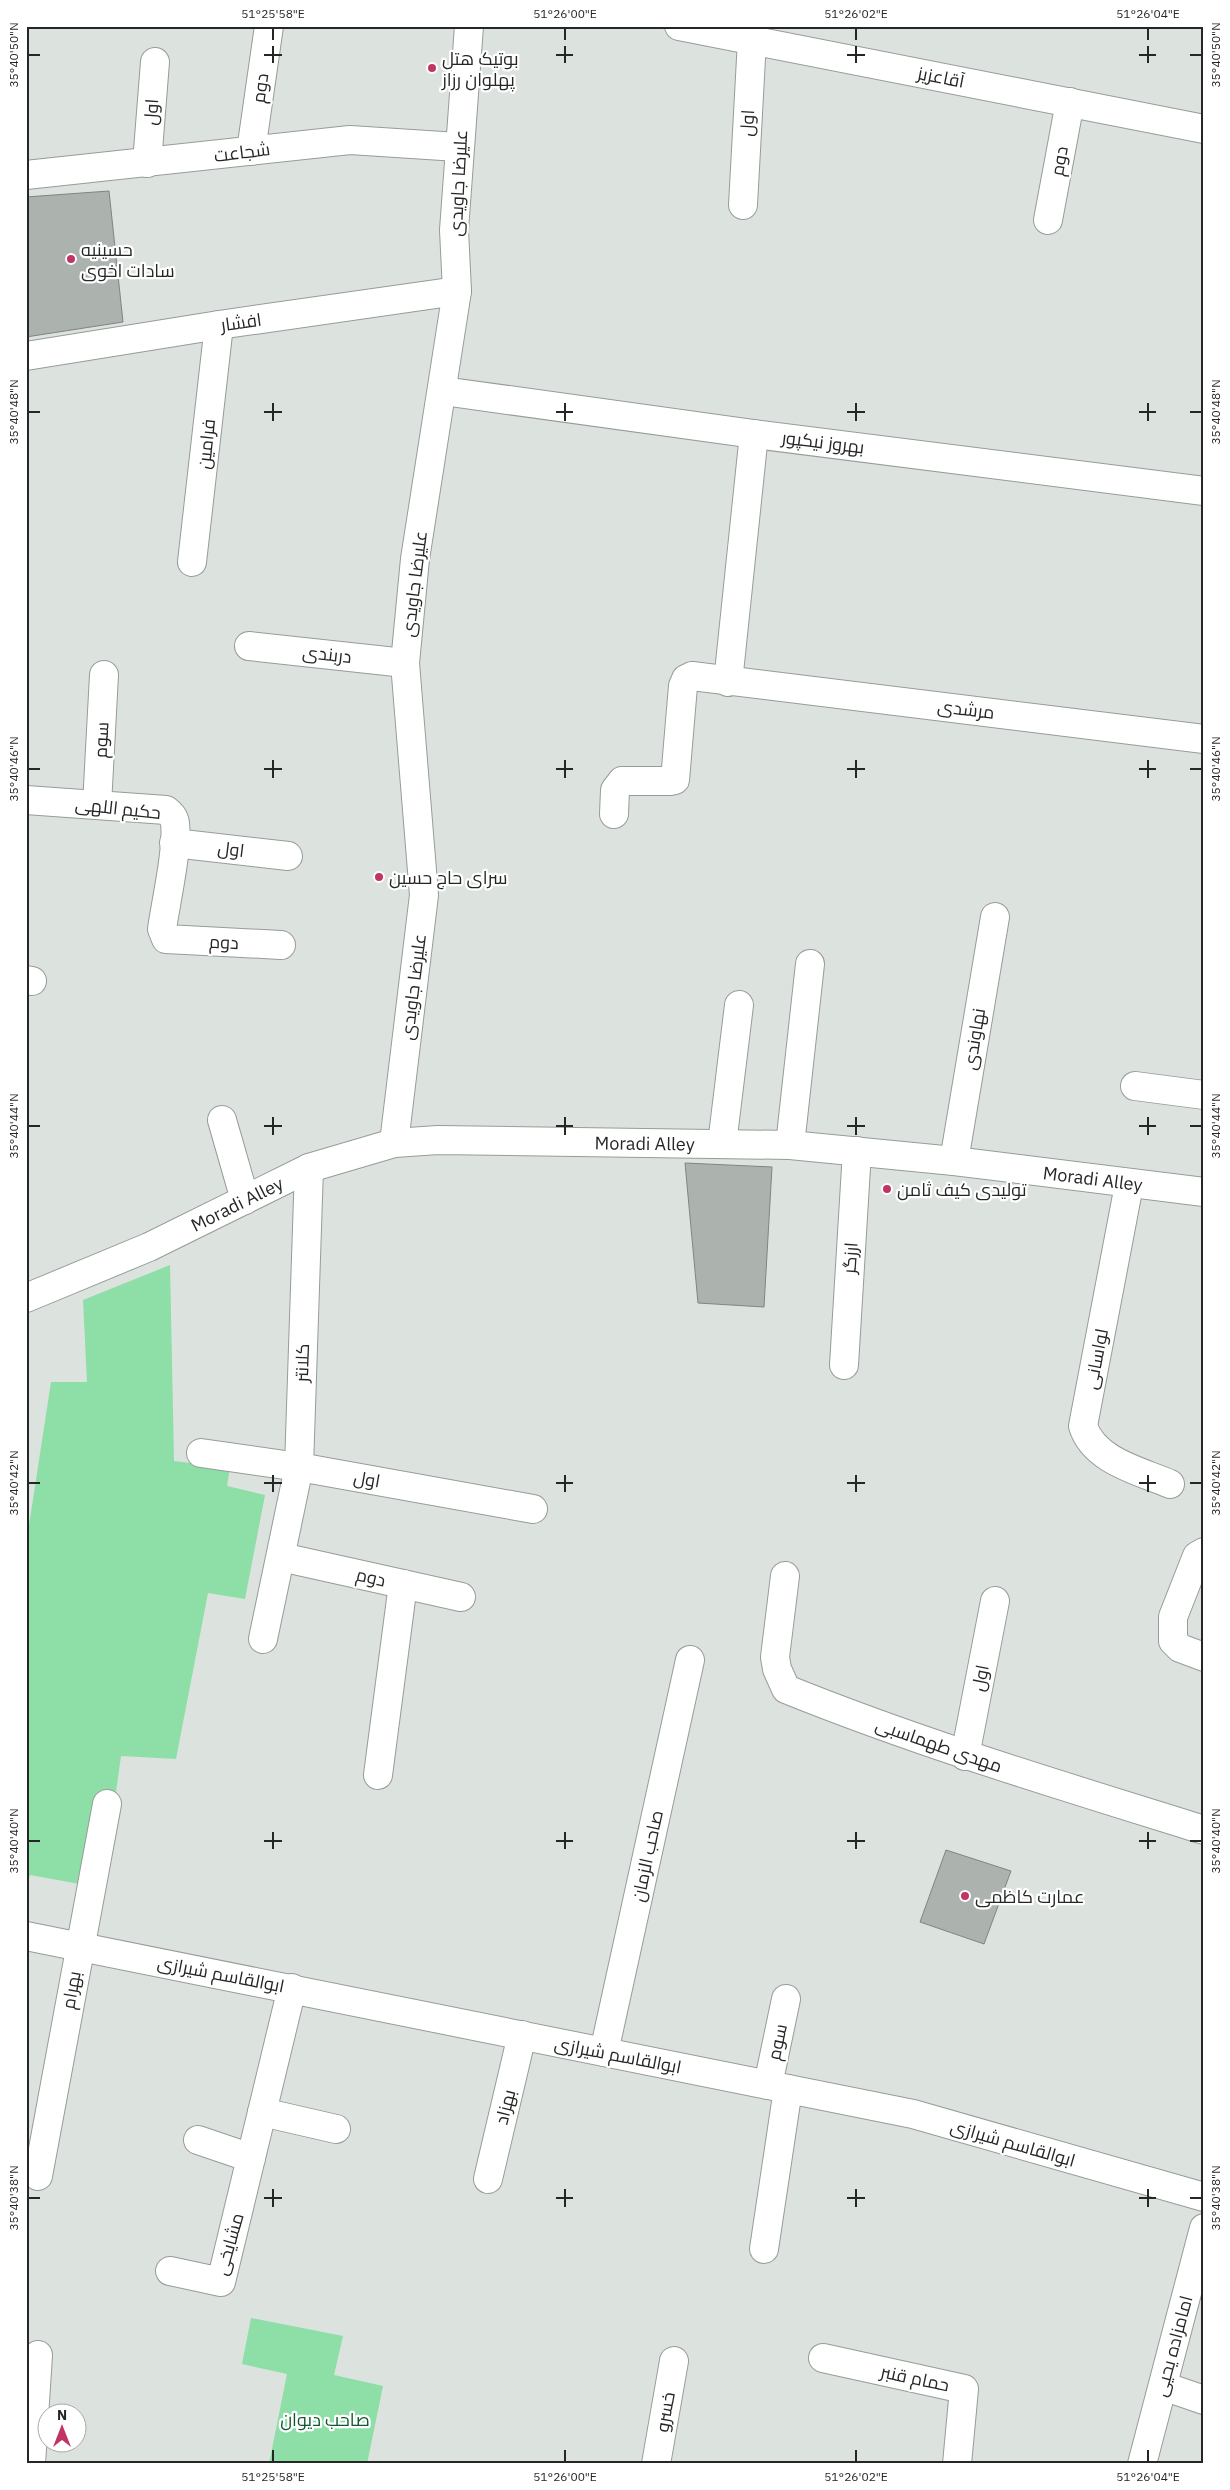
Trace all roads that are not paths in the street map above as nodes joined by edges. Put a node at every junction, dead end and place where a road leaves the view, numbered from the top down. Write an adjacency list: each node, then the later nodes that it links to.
1 (269, 26): 9 (street, دوم)
2 (469, 26): 8 (street, علیرضا جاویدی)
3 (679, 26): 4 (street, آقاعزیز)
4 (752, 40): 6 (street, آقاعزیز); 12 (street, اول)
5 (155, 62): 10 (street, اول)
6 (1070, 102): 7 (street, آقاعزیز); 13 (street, دوم)
7 (1204, 129)
8 (458, 148): 9 (street, شجاعت); 14 (street, علیرضا جاویدی)
9 (251, 151): 10 (street, شجاعت)
10 (147, 163): 11 (street, شجاعت)
11 (26, 175)
12 (743, 205)
13 (1048, 220)
14 (457, 291): 15 (street, افشار); 17 (street, علیرضا جاویدی)
15 (219, 325): 16 (street, افشار); 20 (street, فرامین)
16 (26, 356)
17 (443, 390): 18 (street, بهروز نیکپور); 22 (street, علیرضا جاویدی)
18 (754, 434): 19 (street, بهروز نیکپور); 24 (street)
19 (1204, 490)
20 (192, 562)
21 (249, 646): 22 (street, دربندی)
22 (405, 663): 39 (street, علیرضا جاویدی)
23 (104, 675): 27 (street, سوم)
24 (728, 682): 25 (street, مرشدی); 28 (street, مرشدی)
25 (1204, 738)
26 (26, 800): 27 (street, حکیم اللهی)
27 (97, 805): 29 (street, حکیم اللهی)
28 (614, 814)
29 (174, 843): 30 (street, اول); 32 (street, حکیم اللهی)
30 (288, 856)
31 (995, 916): 43 (street, نهاوندی)
32 (166, 939): 33 (street, دوم)
33 (281, 946)
34 (810, 964): 41 (street)
35 (739, 1005): 40 (street)
36 (1135, 1086): 37 (street)
37 (1204, 1096)
38 (222, 1120): 47 (street)
39 (394, 1143): 40 (street, Moradi Alley); 44 (street, Moradi Alley)
40 (722, 1144): 41 (street, Moradi Alley)
41 (790, 1145): 42 (street, Moradi Alley)
42 (857, 1151): 43 (street, Moradi Alley); 49 (street, ارزگر)
43 (954, 1162): 45 (street, Moradi Alley)
44 (309, 1168): 47 (street, Moradi Alley); 51 (street, کلانتر)
45 (1129, 1185): 46 (street, Moradi Alley); 52 (street, لواسانی)
46 (1204, 1192)
47 (245, 1200): 48 (street, Moradi Alley)
48 (26, 1298)
49 (844, 1365)
50 (201, 1453): 51 (street, اول)
51 (299, 1467): 53 (street, اول); 55 (street, کلانتر)
52 (1170, 1484)
53 (533, 1509)
54 (1204, 1552): 61 (street)
55 (281, 1557): 57 (street, دوم); 60 (street, کلانتر)
56 (785, 1576): 63 (street, مهدی طهماسبی)
57 (403, 1584): 58 (street, دوم); 64 (street)
58 (461, 1598)
59 (995, 1601): 63 (street, اول)
60 (263, 1639)
61 (1204, 1657)
62 (690, 1660): 72 (street, صاحب الزمان)
63 (965, 1756): 66 (street, مهدی طهماسبی)
64 (378, 1775)
65 (107, 1804): 68 (street, بهرام)
66 (1204, 1830)
67 (26, 1936): 68 (street, ابوالقاسم شیرازی)
68 (79, 1946): 69 (street, ابوالقاسم شیرازی); 78 (street, بهرام)
69 (292, 1988): 71 (street, ابوالقاسم شیرازی); 74 (street, مشایخی)
70 (786, 1999): 73 (street, سوم)
71 (522, 2035): 72 (street, ابوالقاسم شیرازی); 79 (street, بهزاد)
72 (604, 2052): 73 (street, ابوالقاسم شیرازی)
73 (778, 2087): 80 (street, ابوالقاسم شیرازی); 82 (street, سوم)
74 (262, 2112): 75 (street); 77 (street, مشایخی)
75 (336, 2129)
76 (198, 2140): 77 (street)
77 (251, 2158): 83 (street, مشایخی)
78 (38, 2176)
79 (488, 2179)
80 (1204, 2196)
81 (1204, 2228): 87 (street, امامزاده یحیی)
82 (764, 2249)
83 (170, 2271)
84 (38, 2355): 89 (street)
85 (823, 2358): 91 (street, حمام قنبر)
86 (674, 2361): 90 (street, خسرو)
87 (1162, 2386): 88 (street); 92 (street, امامزاده یحیی)
88 (1204, 2400)
89 (31, 2464)
90 (656, 2464)
91 (957, 2464)
92 (1142, 2464)

